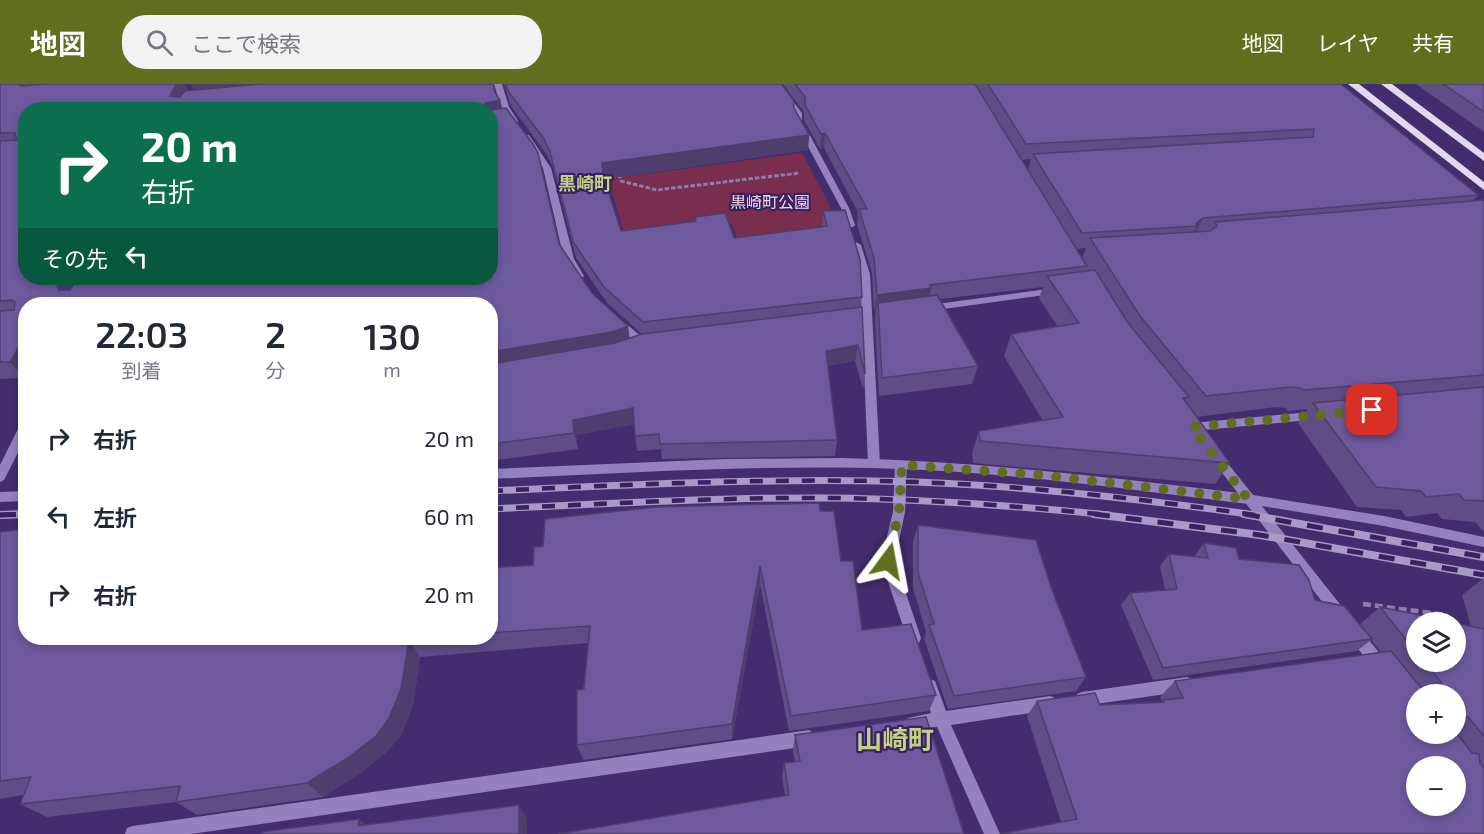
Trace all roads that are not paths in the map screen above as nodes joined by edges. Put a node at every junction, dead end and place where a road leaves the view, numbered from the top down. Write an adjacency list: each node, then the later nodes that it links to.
1 (498, 84): 5 (street)
2 (776, 84): 14 (street)
3 (1353, 84): 8 (main road)
4 (1386, 84): 7 (main road)
5 (511, 118): 6 (street); 9 (street)
6 (501, 120)
7 (1484, 158)
8 (1484, 188)
9 (585, 284)
10 (1068, 289): 11 (street)
11 (915, 310)
12 (609, 314): 16 (street)
13 (879, 315): 14 (street)
14 (867, 317): 15 (street); 21 (street)
15 (855, 318)
16 (625, 350)
17 (1332, 413): 18 (street)
18 (1192, 428)
19 (1206, 445): 27 (street)
20 (18, 450): 24 (street)
21 (874, 464): 22 (street); 23 (street)
22 (902, 465): 27 (street); 29 (street)
23 (498, 474)
24 (0, 477)
25 (18, 496): 26 (street)
26 (0, 497)
27 (1248, 499): 28 (street); 30 (street)
28 (1484, 542)
29 (918, 651)
30 (1374, 658): 31 (street); 33 (street)
31 (1351, 661)
32 (926, 674): 35 (street)
33 (1388, 676)
34 (1198, 682): 35 (street)
35 (941, 719): 36 (street); 39 (street)
36 (893, 726)
37 (822, 736): 38 (street)
38 (133, 834)
39 (992, 834)

